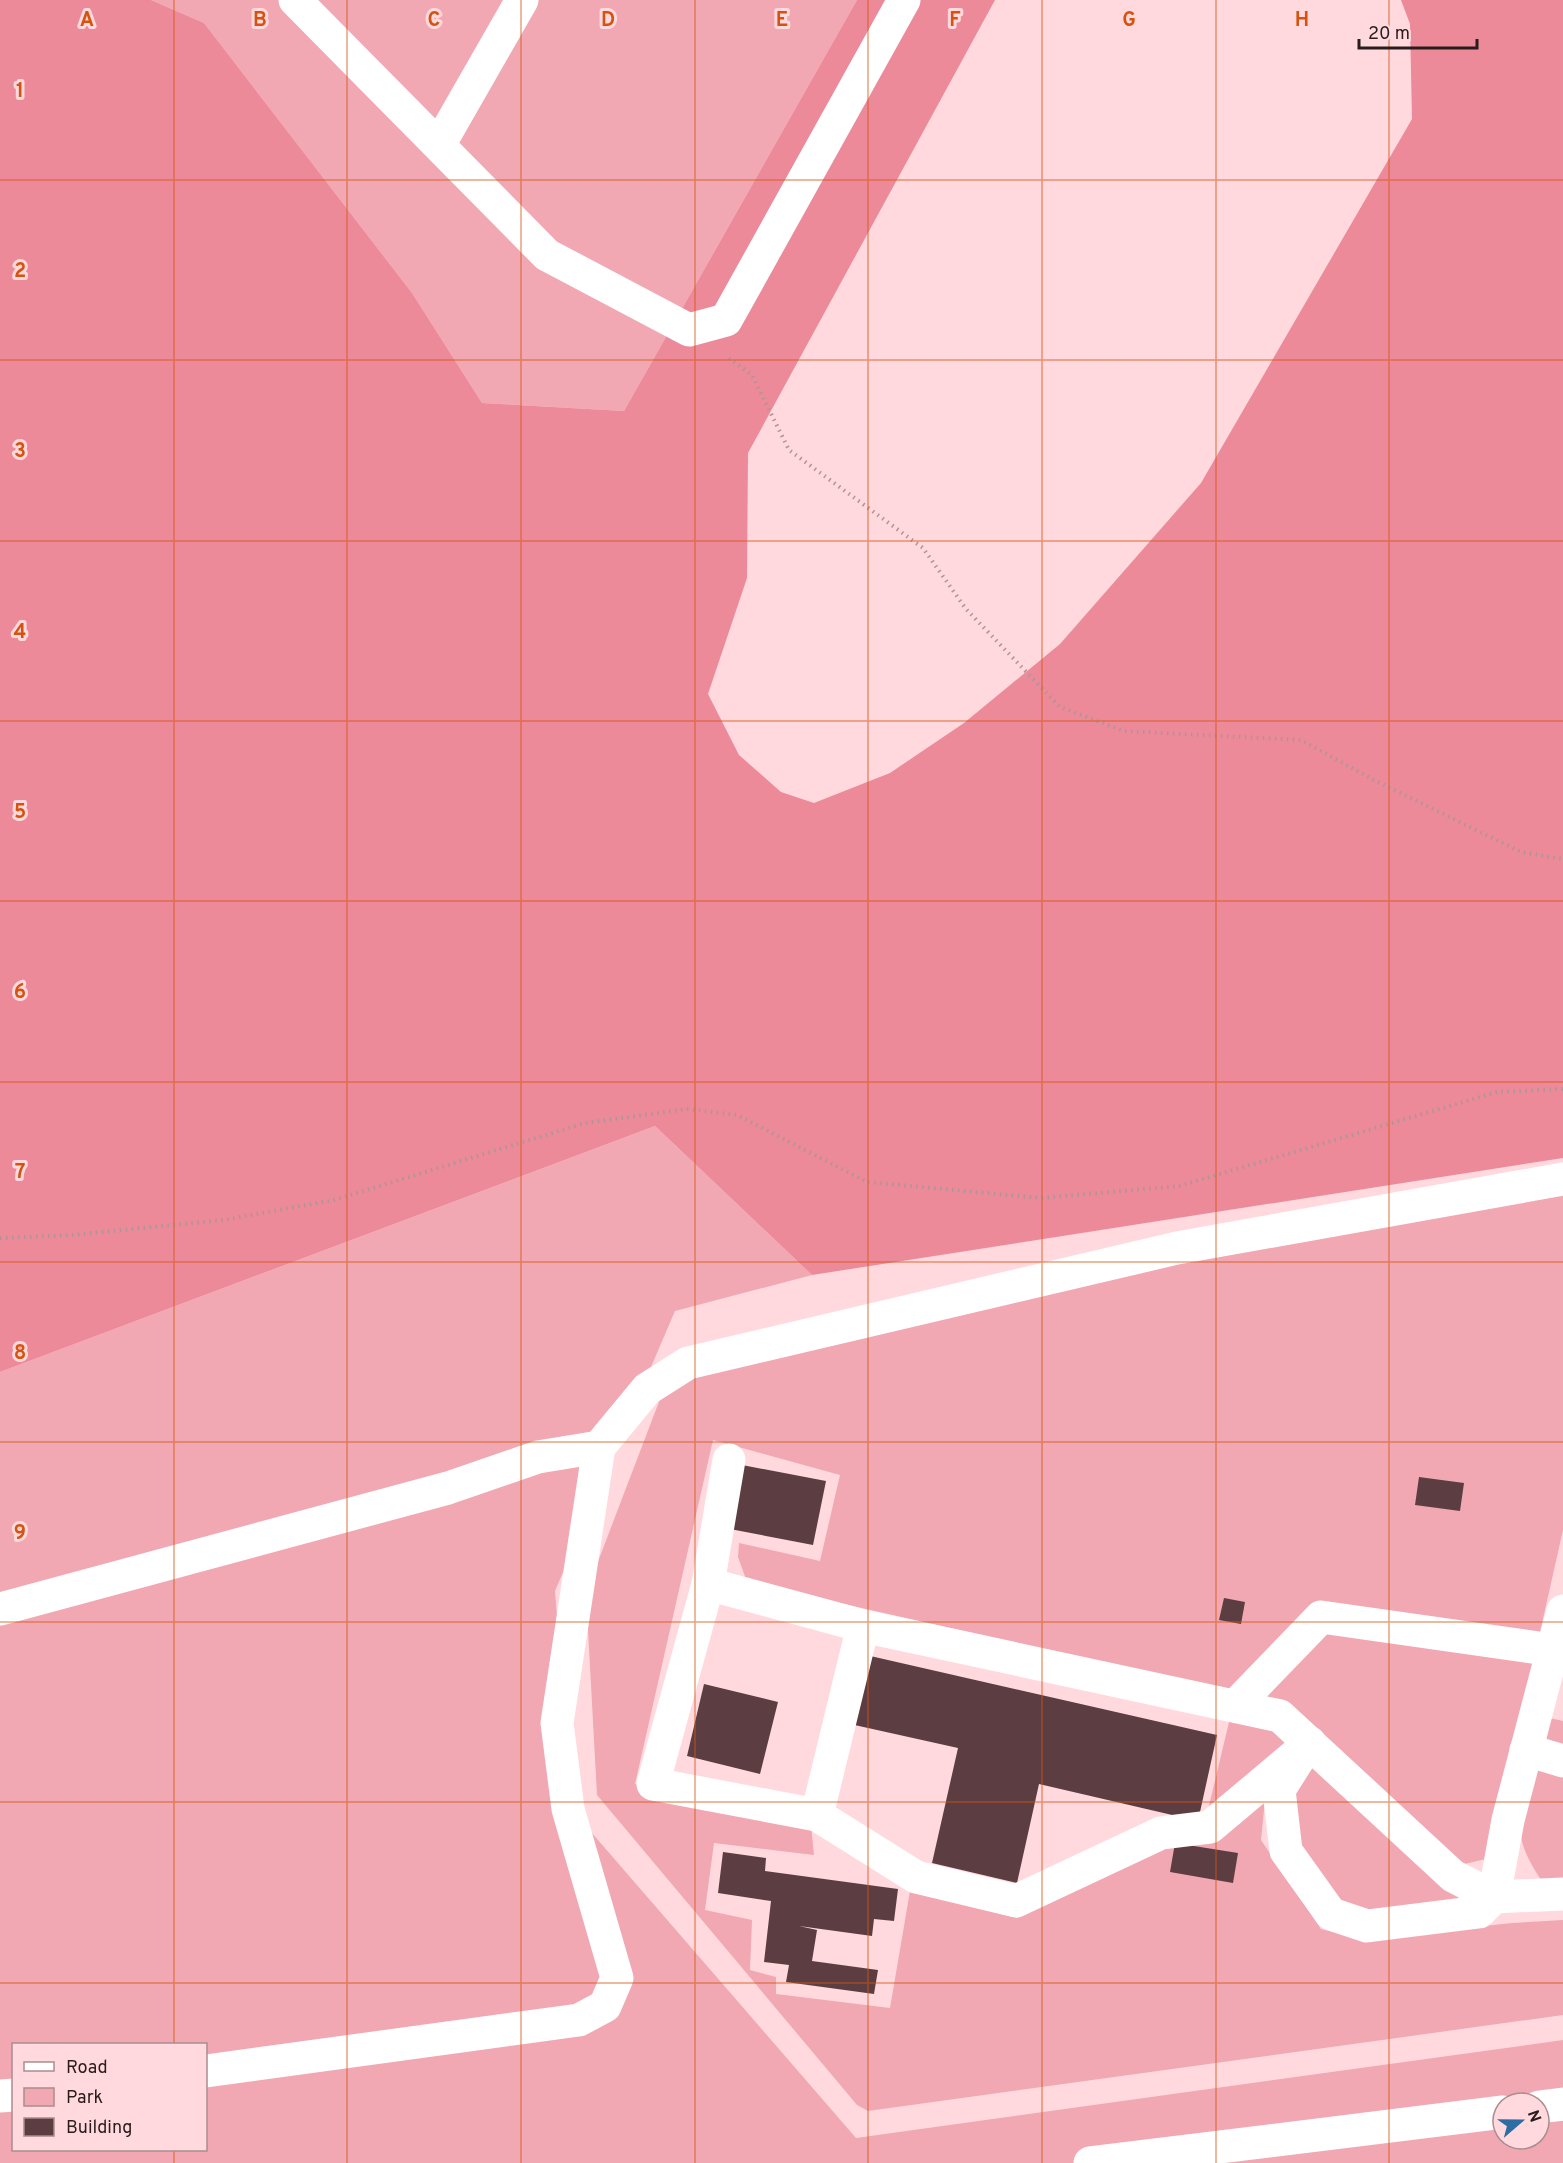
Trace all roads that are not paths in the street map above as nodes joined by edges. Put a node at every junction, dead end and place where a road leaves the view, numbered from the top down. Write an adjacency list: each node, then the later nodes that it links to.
1 (296, 0): 4 (lane)
2 (522, 0): 4 (lane)
3 (904, 0): 4 (lane)
4 (439, 145)
5 (1563, 1179): 6 (lane)
6 (599, 1448): 9 (lane); 20 (lane)
7 (729, 1460): 8 (lane)
8 (708, 1584): 11 (lane); 17 (lane)
9 (0, 1609)
10 (1563, 1611): 12 (lane)
11 (863, 1626): 13 (lane); 17 (lane)
12 (1553, 1650): 13 (lane); 15 (lane)
13 (1235, 1706): 14 (lane)
14 (1310, 1743): 17 (lane); 19 (lane); 19 (lane)
15 (1526, 1750): 16 (lane); 19 (lane)
16 (1563, 1761)
17 (817, 1815)
18 (1563, 1894): 19 (lane)
19 (1494, 1897)
20 (207, 2071)
21 (1491, 2113): 22 (lane)
22 (1090, 2163)

